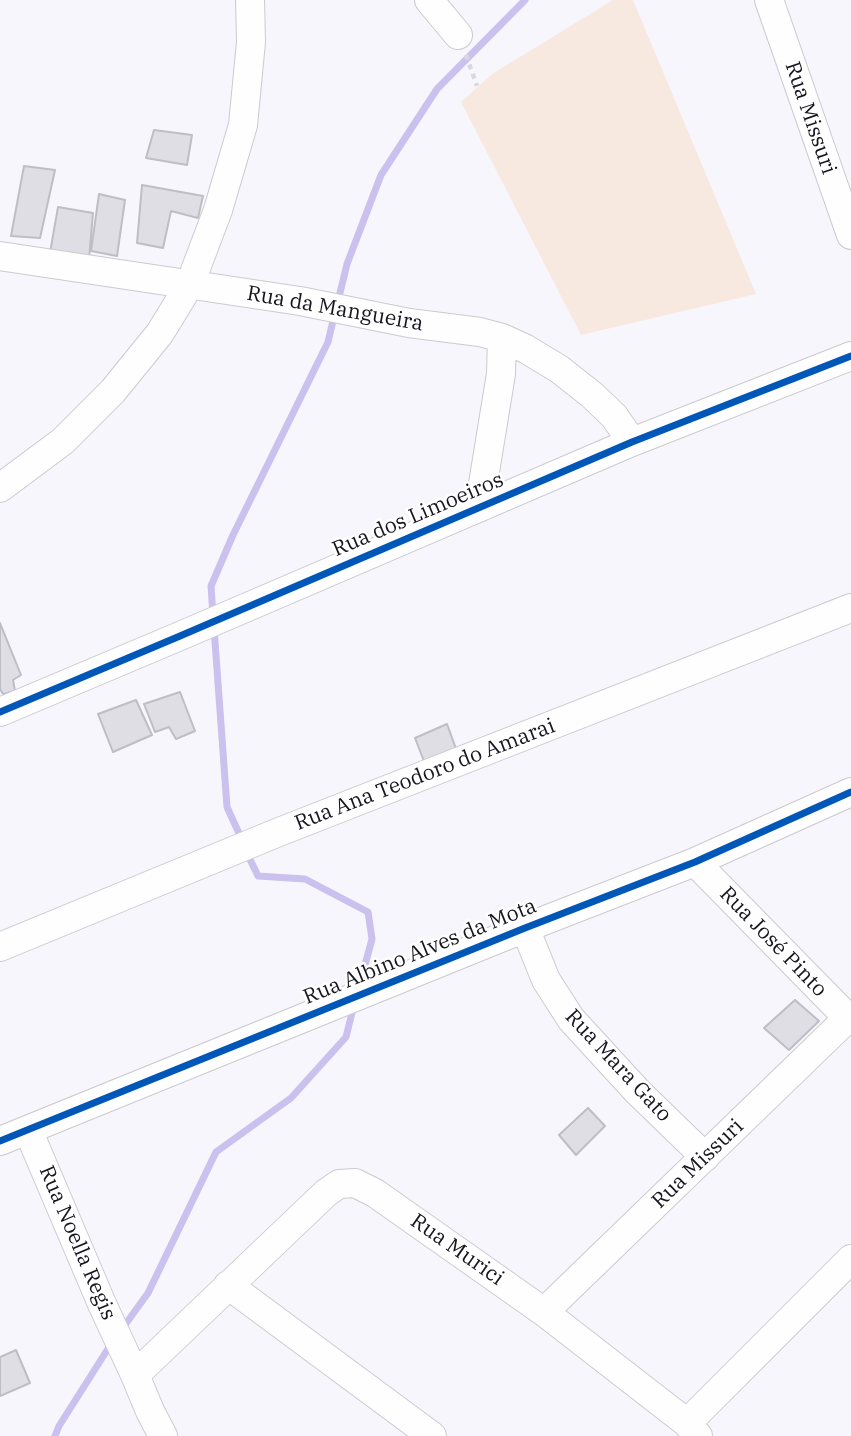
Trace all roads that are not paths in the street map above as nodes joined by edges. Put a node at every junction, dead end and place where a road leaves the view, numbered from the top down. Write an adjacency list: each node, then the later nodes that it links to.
1 (250, 0): 7 (street)
2 (429, 0): 4 (street)
3 (769, 0): 5 (street, Rua Missuri)
4 (458, 35)
5 (851, 235)
6 (0, 256): 7 (street, Rua da Mangueira)
7 (190, 284): 8 (street, Rua da Mangueira); 11 (street)
8 (502, 338): 10 (street, Rua da Mangueira); 12 (street)
9 (851, 356): 10 (street, Rua dos Limoeiros)
10 (632, 442): 12 (street, Rua dos Limoeiros)
11 (0, 488)
12 (479, 508): 14 (street, Rua dos Limoeiros)
13 (851, 608): 18 (street, Rua Ana Teodoro do Amarai)
14 (0, 712)
15 (851, 792): 16 (street, Rua Albino Alves da Mota)
16 (695, 862): 17 (street, Rua Albino Alves da Mota); 19 (street, Rua José Pinto)
17 (525, 928): 20 (street, Rua Albino Alves da Mota); 22 (street, Rua Mara Gato)
18 (0, 947)
19 (850, 1018): 22 (street, Rua Missuri)
20 (29, 1130): 21 (street, Rua Albino Alves da Mota); 26 (street, Rua Noella Regis)
21 (0, 1141)
22 (705, 1157): 25 (street, Rua Missuri)
23 (851, 1259): 27 (street, Rua Murici)
24 (228, 1286): 25 (street, Rua Murici); 26 (street, Rua Murici); 29 (street)
25 (544, 1311): 27 (street, Rua Murici)
26 (131, 1366): 28 (street, Rua Noella Regis)
27 (693, 1429)
28 (163, 1436)
29 (432, 1436)

